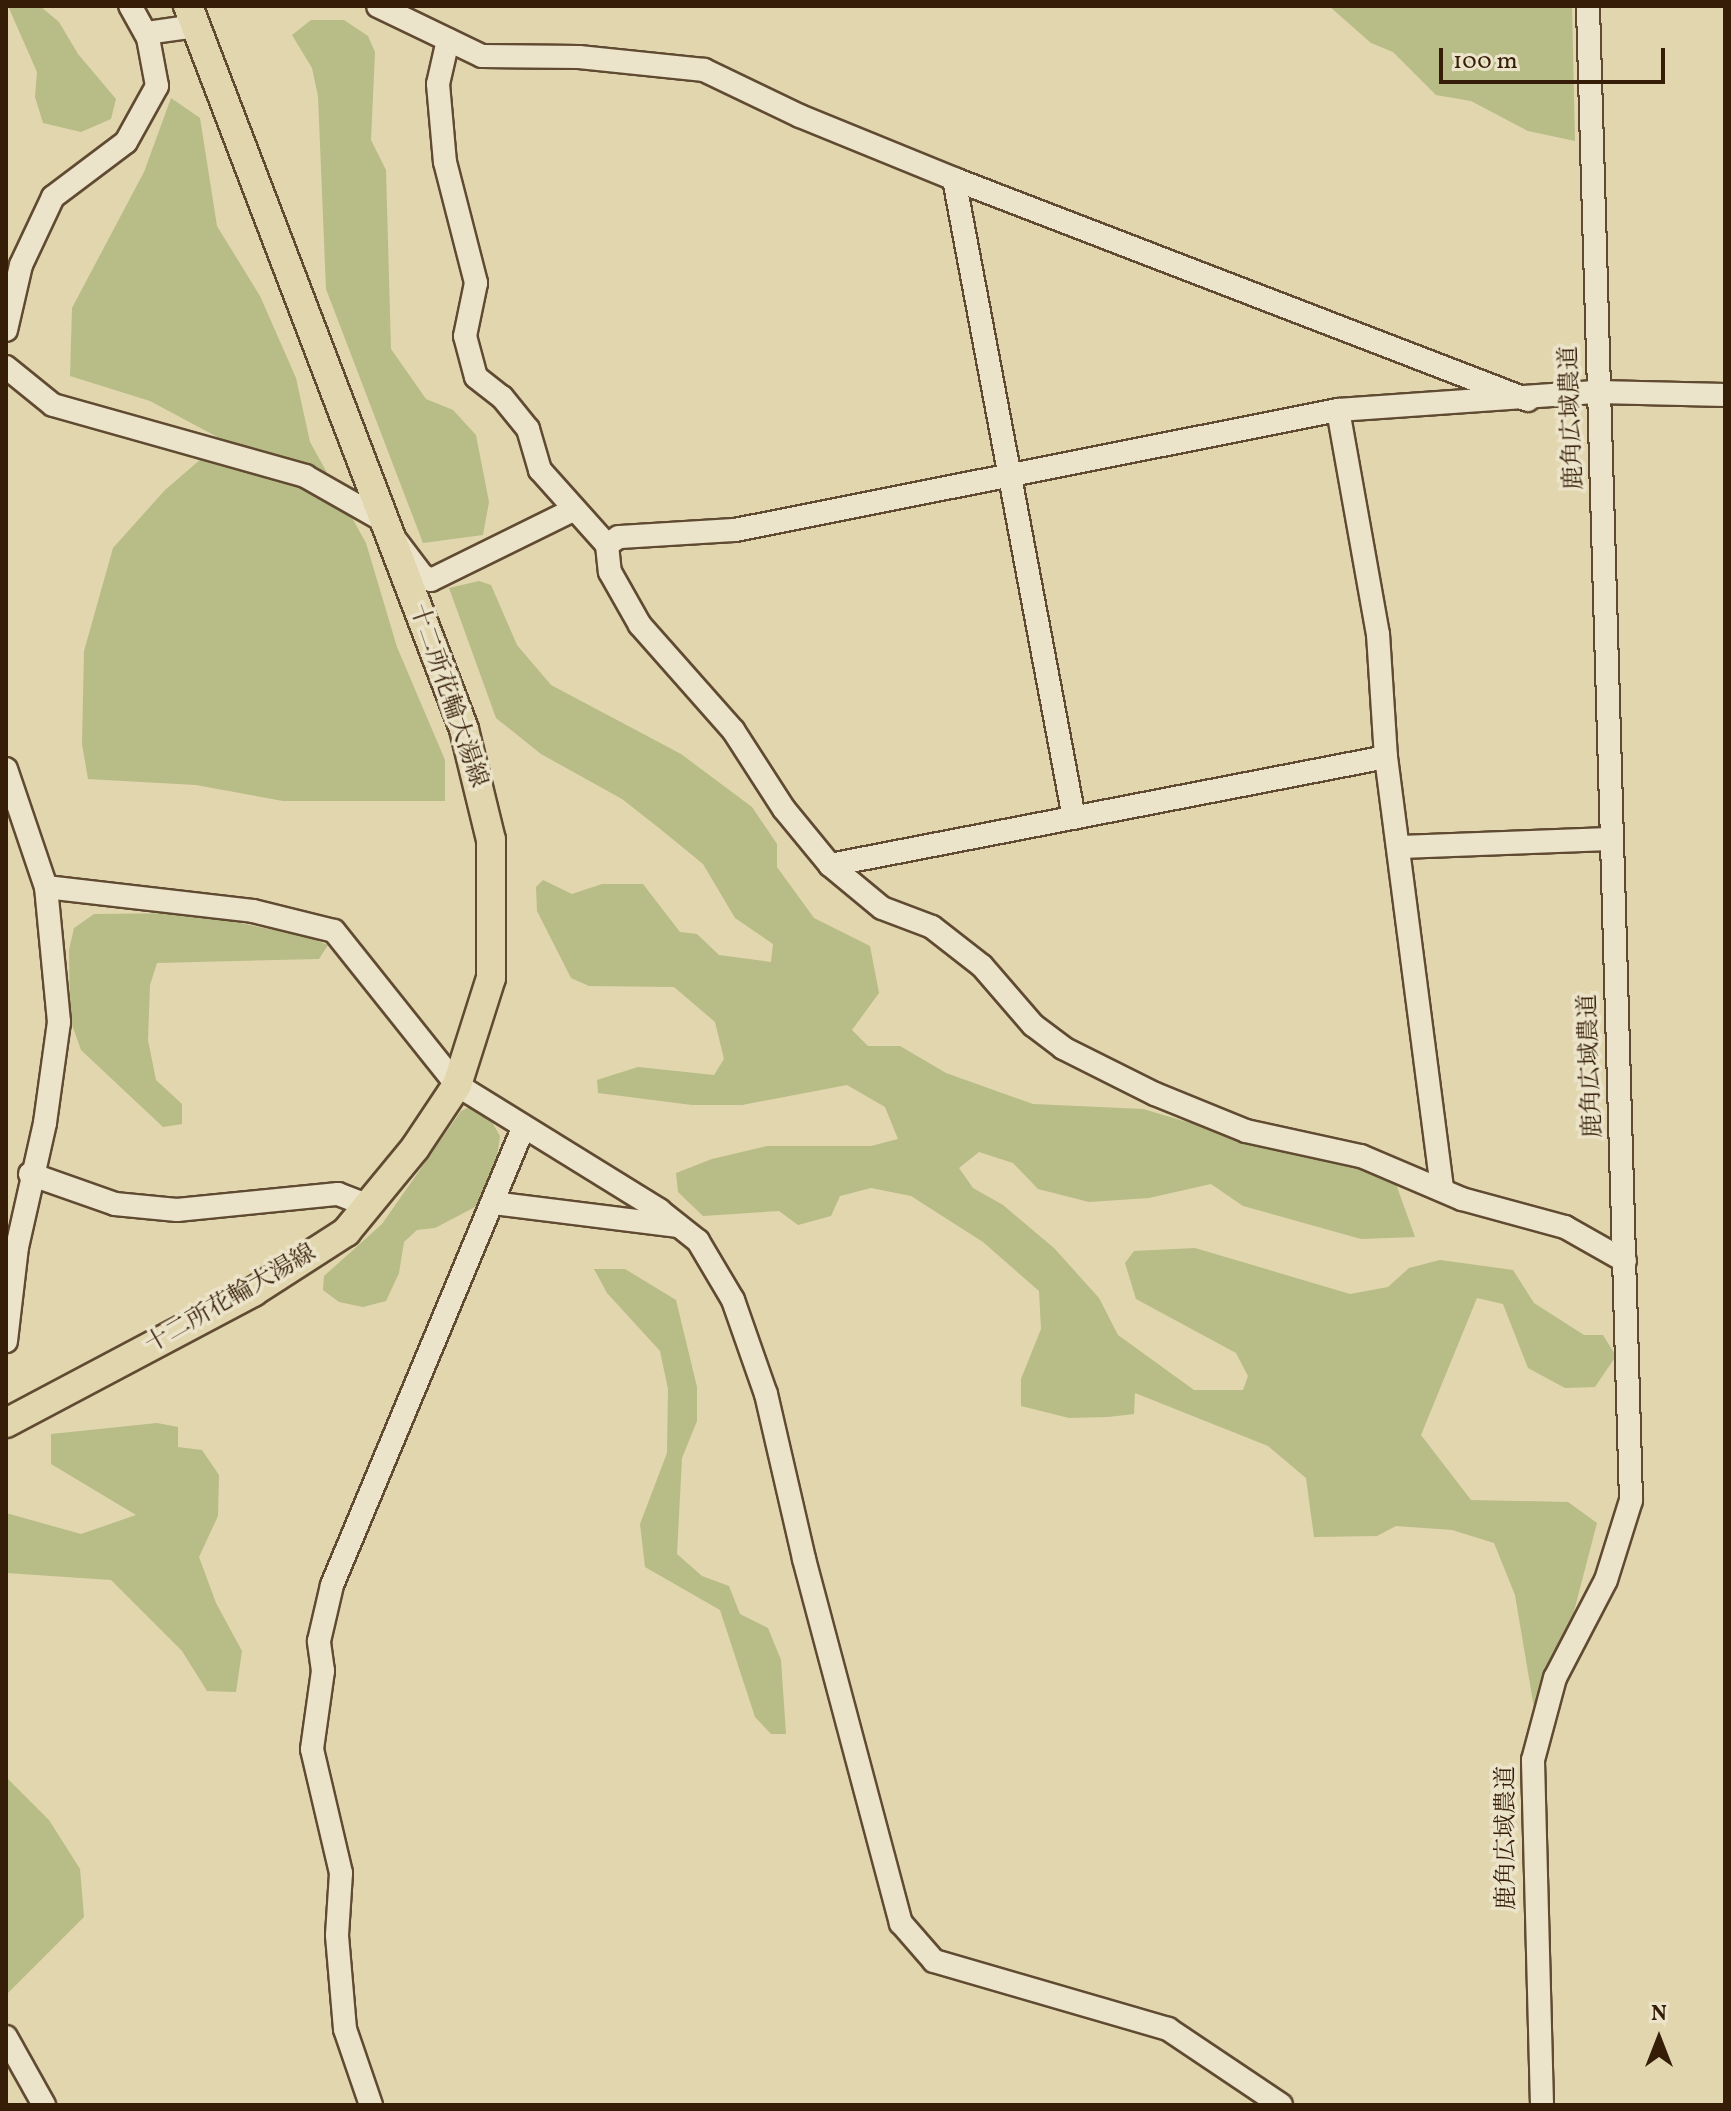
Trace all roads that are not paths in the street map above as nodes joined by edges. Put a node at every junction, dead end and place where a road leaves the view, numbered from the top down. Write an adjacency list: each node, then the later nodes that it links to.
1 (130, 6): 5 (street)
2 (378, 6): 6 (street)
3 (1588, 6): 10 (street, 鹿角広域農道)
4 (192, 16): 5 (street); 16 (main road, 十二所花輪大湯線)
5 (146, 33): 8 (street)
6 (448, 40): 7 (street); 15 (street)
7 (954, 179): 12 (street); 14 (street)
8 (6, 330)
9 (6, 367): 16 (street)
10 (1598, 392): 11 (street); 12 (street); 21 (street, 鹿角広域農道)
11 (1725, 395)
12 (1528, 400): 13 (street)
13 (1338, 410): 14 (street); 18 (street)
14 (1007, 477): 17 (street); 20 (street)
15 (573, 510): 16 (street); 17 (street)
16 (385, 525): 25 (main road, 十二所花輪大湯線)
17 (607, 545): 23 (street)
18 (1386, 757): 20 (street); 22 (street)
19 (6, 769): 24 (street)
20 (1074, 818): 23 (street)
21 (1611, 839): 22 (street); 32 (street, 鹿角広域農道)
22 (1399, 847): 28 (street)
23 (830, 865): 28 (street)
24 (46, 887): 25 (street); 27 (street)
25 (457, 1085): 26 (street); 30 (main road, 十二所花輪大湯線)
26 (523, 1128): 29 (street); 31 (street)
27 (30, 1174): 30 (street); 33 (street)
28 (1442, 1188): 32 (street)
29 (493, 1203): 31 (street); 37 (street)
30 (370, 1206): 34 (main road, 十二所花輪大湯線)
31 (678, 1226): 38 (street)
32 (1625, 1261): 39 (street, 鹿角広域農道)
33 (6, 1341)
34 (6, 1423)
35 (6, 2037): 36 (street)
36 (44, 2105)
37 (371, 2105)
38 (1281, 2105)
39 (1542, 2105)

